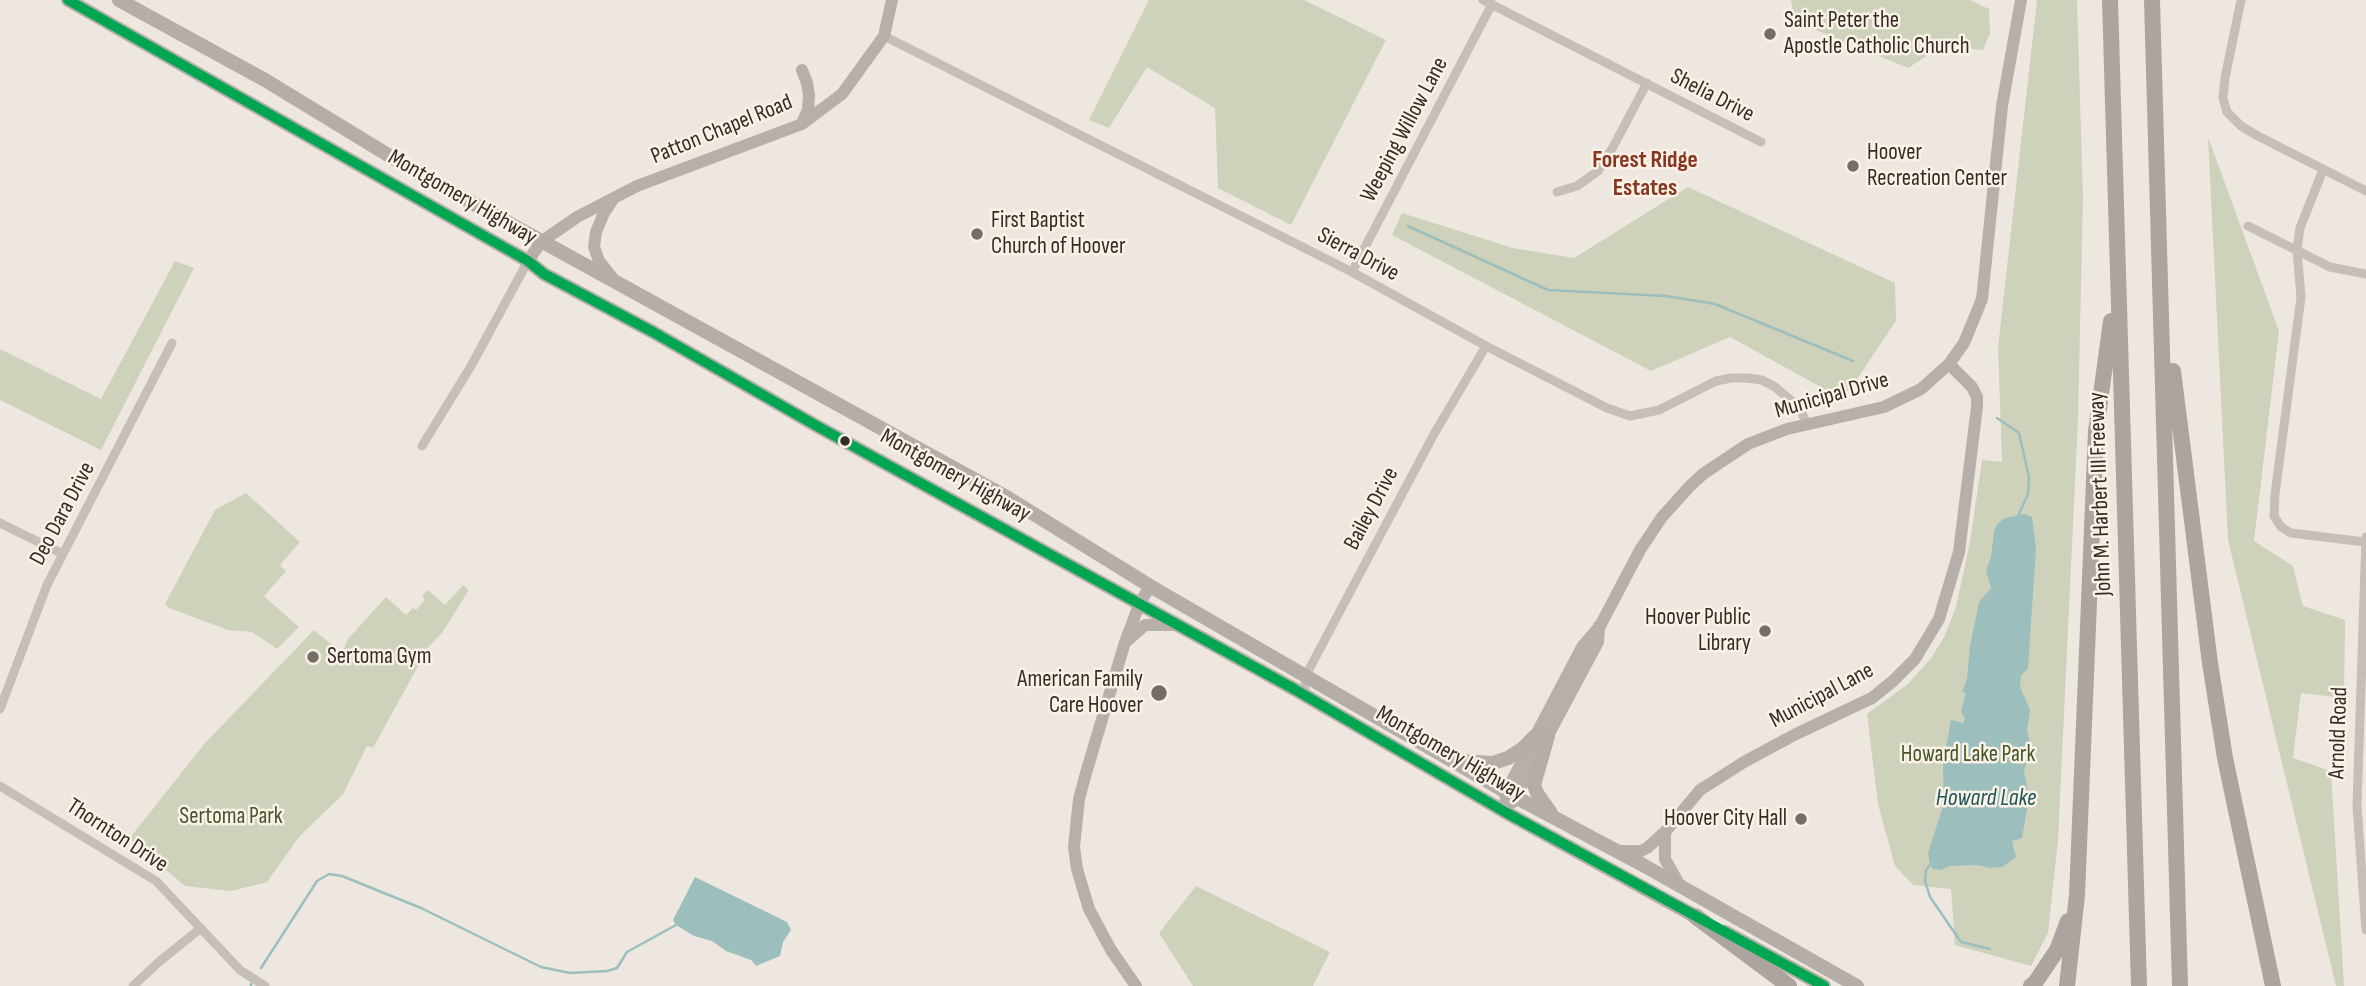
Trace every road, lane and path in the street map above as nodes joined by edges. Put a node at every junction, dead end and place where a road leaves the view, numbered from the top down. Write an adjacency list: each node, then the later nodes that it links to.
1 (68, 0): 21 (main road, Montgomery Highway)
2 (119, 0): 19 (main road, Montgomery Highway)
3 (892, 0): 9 (street, Patton Chapel Road)
4 (2021, 0): 29 (street, Municipal Drive)
5 (2110, 0): 25 (highway, John M. Harbert III Freeway)
6 (2152, 0): 24 (highway)
7 (2241, 0): 14 (street)
8 (1488, 2): 11 (street, Shelia Drive); 22 (street, Weeping Willow Lane)
9 (884, 36): 12 (street, Patton Chapel Road); 22 (street, Sierra Drive)
10 (802, 70): 12 (street)
11 (1647, 83): 13 (street, Shelia Drive); 16 (street, Shelia Drive)
12 (802, 124): 17 (street, Patton Chapel Road)
13 (1760, 142)
14 (2323, 170): 15 (street); 20 (street)
15 (2366, 191)
16 (1557, 192)
17 (615, 198): 19 (street, Patton Chapel Road); 26 (street)
18 (2248, 226): 20 (street)
19 (541, 242): 21 (street, Patton Chapel Road); 26 (main road, Montgomery Highway)
20 (2297, 250): 23 (street); 34 (street)
21 (528, 261): 31 (street); 37 (main road, Montgomery Highway)
22 (1352, 272): 28 (street, Sierra Drive)
23 (2366, 274)
24 (2161, 276): 66 (highway); 67 (highway)
25 (2117, 277): 53 (highway); 65 (highway, John M. Harbert III Freeway)
26 (618, 284): 36 (main road, Montgomery Highway)
27 (173, 343): 35 (street, Deo Dara Drive)
28 (1486, 346): 30 (street, Sierra Drive); 41 (street, Bailey Drive)
29 (1950, 364): 30 (street, Municipal Drive); 50 (street, Municipal Lane)
30 (1807, 424): 44 (street, Municipal Drive)
31 (422, 446)
32 (0, 523): 35 (street)
33 (2366, 536): 34 (street, Arnold Road)
34 (2365, 542): 40 (street, Arnold Road)
35 (63, 554): 43 (street, Deo Dara Drive)
36 (1150, 586): 37 (street); 41 (main road, Montgomery Highway)
37 (1139, 605): 38 (main road, Montgomery Highway); 39 (street)
38 (1175, 625): 39 (street); 42 (main road, Montgomery Highway)
39 (1125, 642): 59 (street)
40 (2363, 668): 56 (street, Arnold Road)
41 (1306, 675): 42 (street, Bailey Drive); 45 (main road, Montgomery Highway)
42 (1304, 695): 48 (main road, Montgomery Highway)
43 (0, 709)
44 (1542, 736): 45 (main road); 47 (street, Municipal Drive); 49 (main road)
45 (1449, 759): 47 (main road, Montgomery Highway)
46 (0, 786): 55 (street, Thornton Drive)
47 (1511, 795): 48 (street, Municipal Drive); 49 (main road, Montgomery Highway)
48 (1505, 812): 54 (main road, Montgomery Highway)
49 (1556, 820): 51 (main road, Montgomery Highway)
50 (1665, 832): 51 (street, Municipal Lane); 52 (street)
51 (1616, 851): 52 (main road, Montgomery Highway)
52 (1680, 886): 62 (main road, Montgomery Highway)
53 (2077, 895): 63 (highway); 64 (highway)
54 (1695, 916): 60 (highway); 61 (main road, Montgomery Highway)
55 (201, 928): 57 (street); 58 (street, Thornton Drive)
56 (2366, 930)
57 (133, 986)
58 (265, 986)
59 (1136, 986)
60 (1789, 986)
61 (1824, 986)
62 (1857, 986)
63 (2031, 986)
64 (2067, 986)
65 (2139, 986)
66 (2180, 986)
67 (2273, 986)

